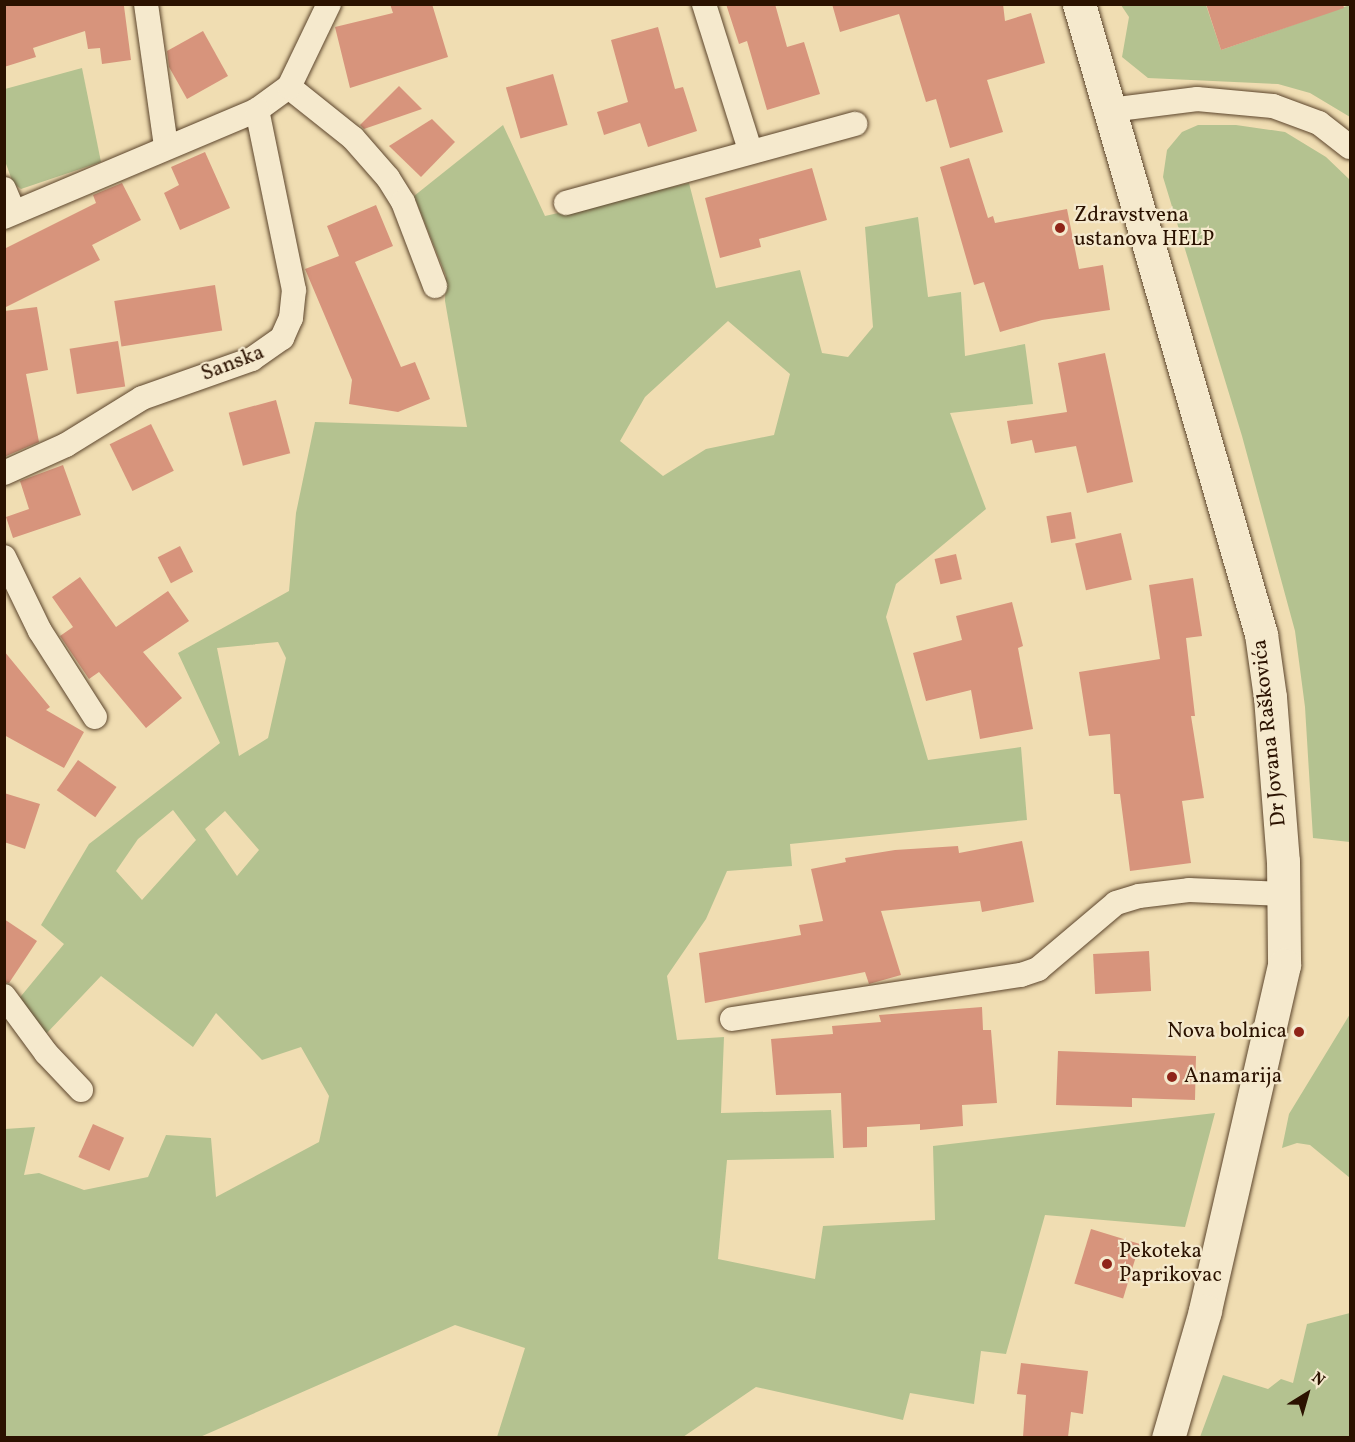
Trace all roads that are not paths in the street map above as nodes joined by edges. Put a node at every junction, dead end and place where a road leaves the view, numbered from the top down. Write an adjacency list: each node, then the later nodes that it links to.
1 (146, 4): 9 (street)
2 (329, 4): 5 (street)
3 (704, 4): 11 (street)
4 (1079, 4): 6 (street, Dr Jovana Raškovića)
5 (289, 87): 7 (street); 15 (street)
6 (1110, 110): 10 (street); 19 (street, Dr Jovana Raškovića)
7 (257, 111): 9 (street); 16 (street, Sanska)
8 (855, 124): 11 (street)
9 (166, 147): 14 (street)
10 (1350, 147)
11 (750, 150): 13 (street)
12 (4, 189): 14 (street)
13 (566, 203)
14 (9, 215)
15 (435, 286)
16 (4, 473)
17 (4, 557): 18 (street)
18 (95, 717)
19 (1284, 894): 21 (street); 23 (street, Dr Jovana Raškovića)
20 (4, 996): 22 (street)
21 (732, 1019)
22 (81, 1090)
23 (1168, 1437)

